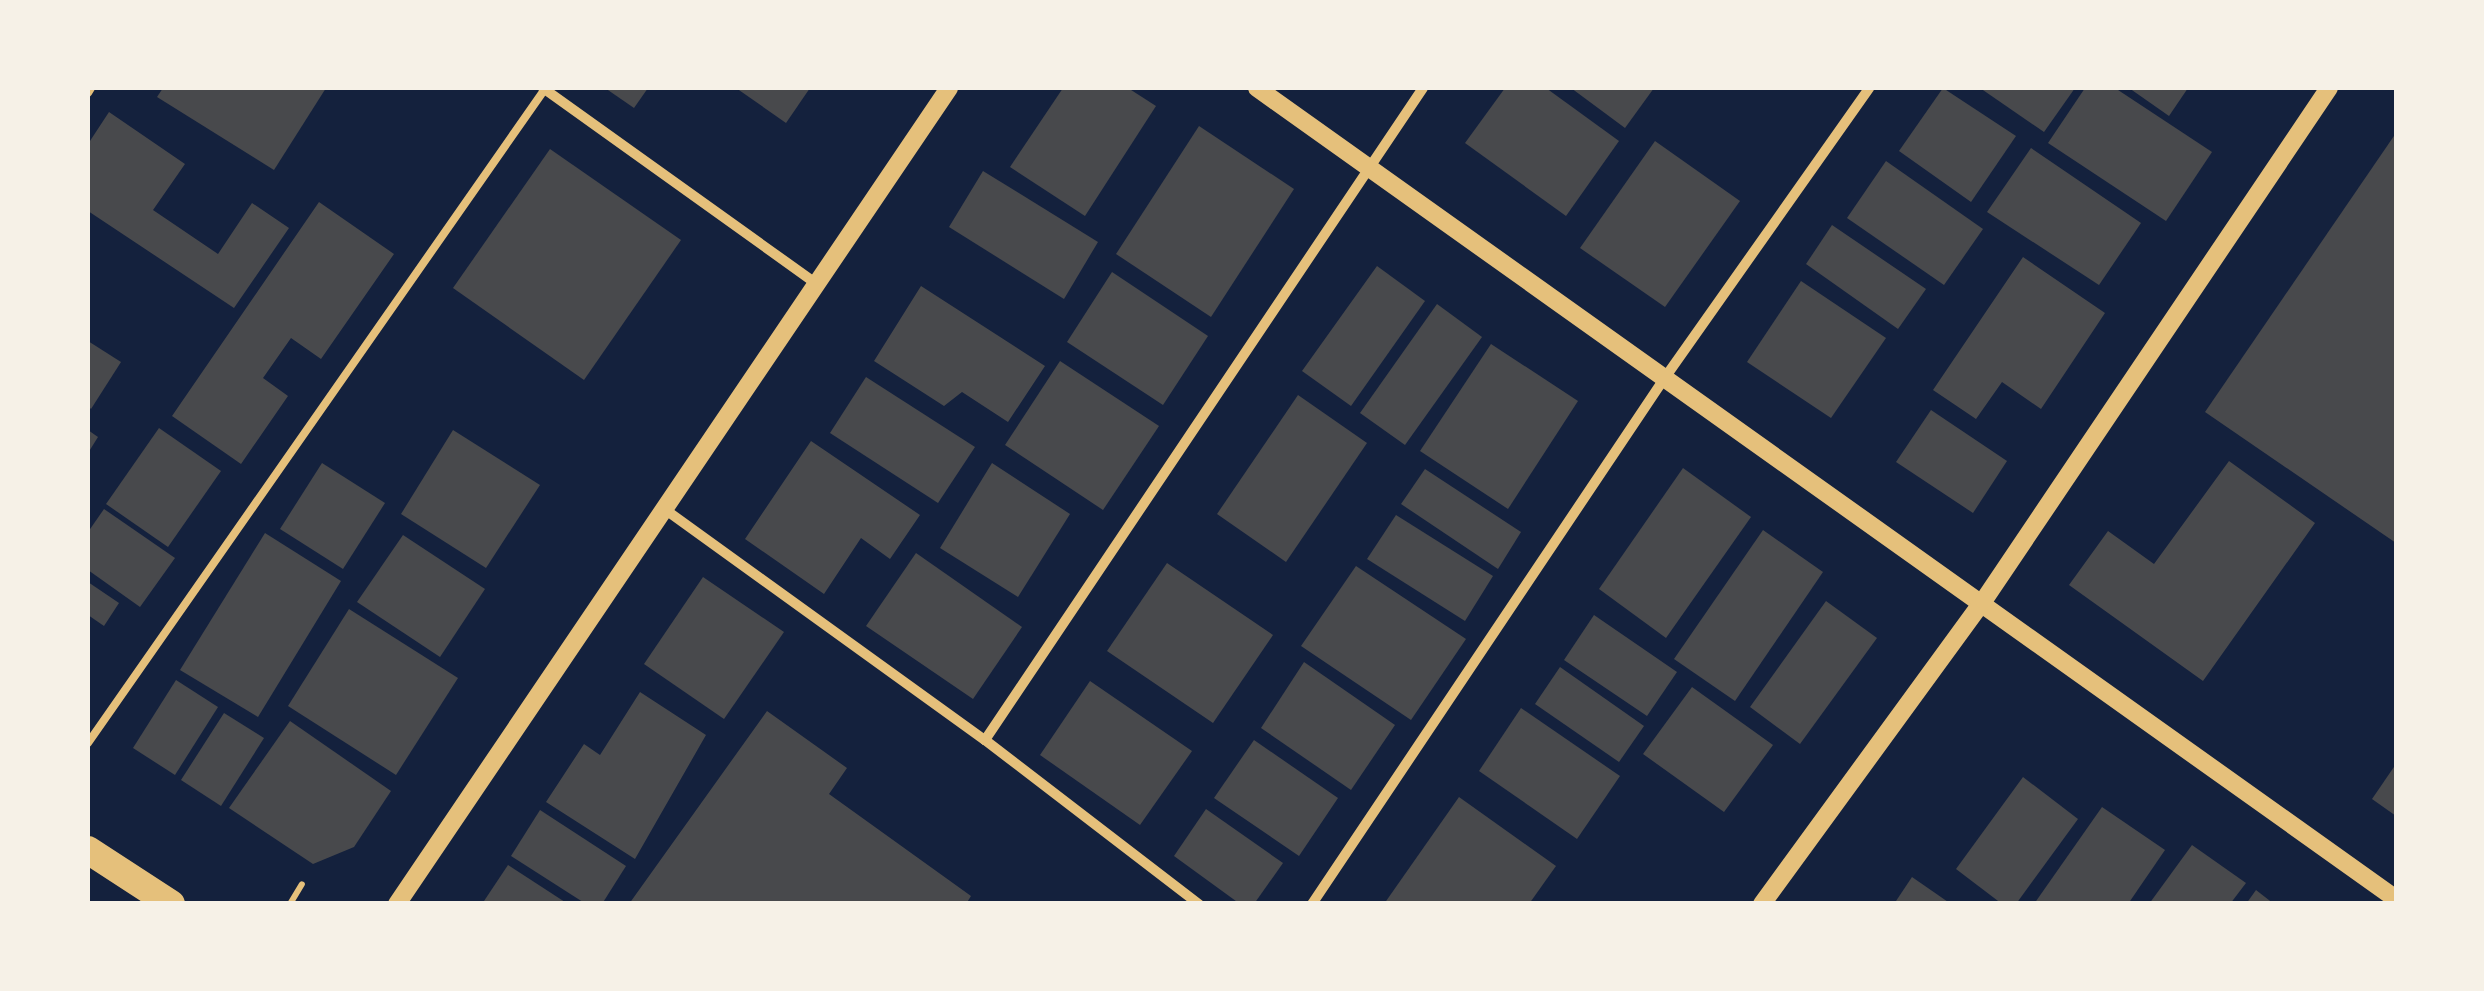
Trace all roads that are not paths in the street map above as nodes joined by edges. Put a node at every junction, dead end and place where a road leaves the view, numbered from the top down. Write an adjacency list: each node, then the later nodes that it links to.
1 (544, 88): 8 (street); 13 (lane)
2 (948, 88): 8 (street)
3 (1256, 88): 7 (street)
4 (1423, 88): 7 (street)
5 (1869, 88): 9 (street)
6 (2330, 88): 11 (street)
7 (1369, 164): 9 (street); 12 (street)
8 (814, 282): 10 (street)
9 (1664, 379): 11 (street); 19 (street)
10 (662, 508): 12 (street); 17 (street)
11 (1984, 600): 15 (street); 20 (street)
12 (985, 740): 18 (street)
13 (88, 743)
14 (88, 850): 16 (highway)
15 (2396, 899)
16 (171, 904)
17 (397, 904)
18 (1198, 904)
19 (1312, 904)
20 (1762, 904)

